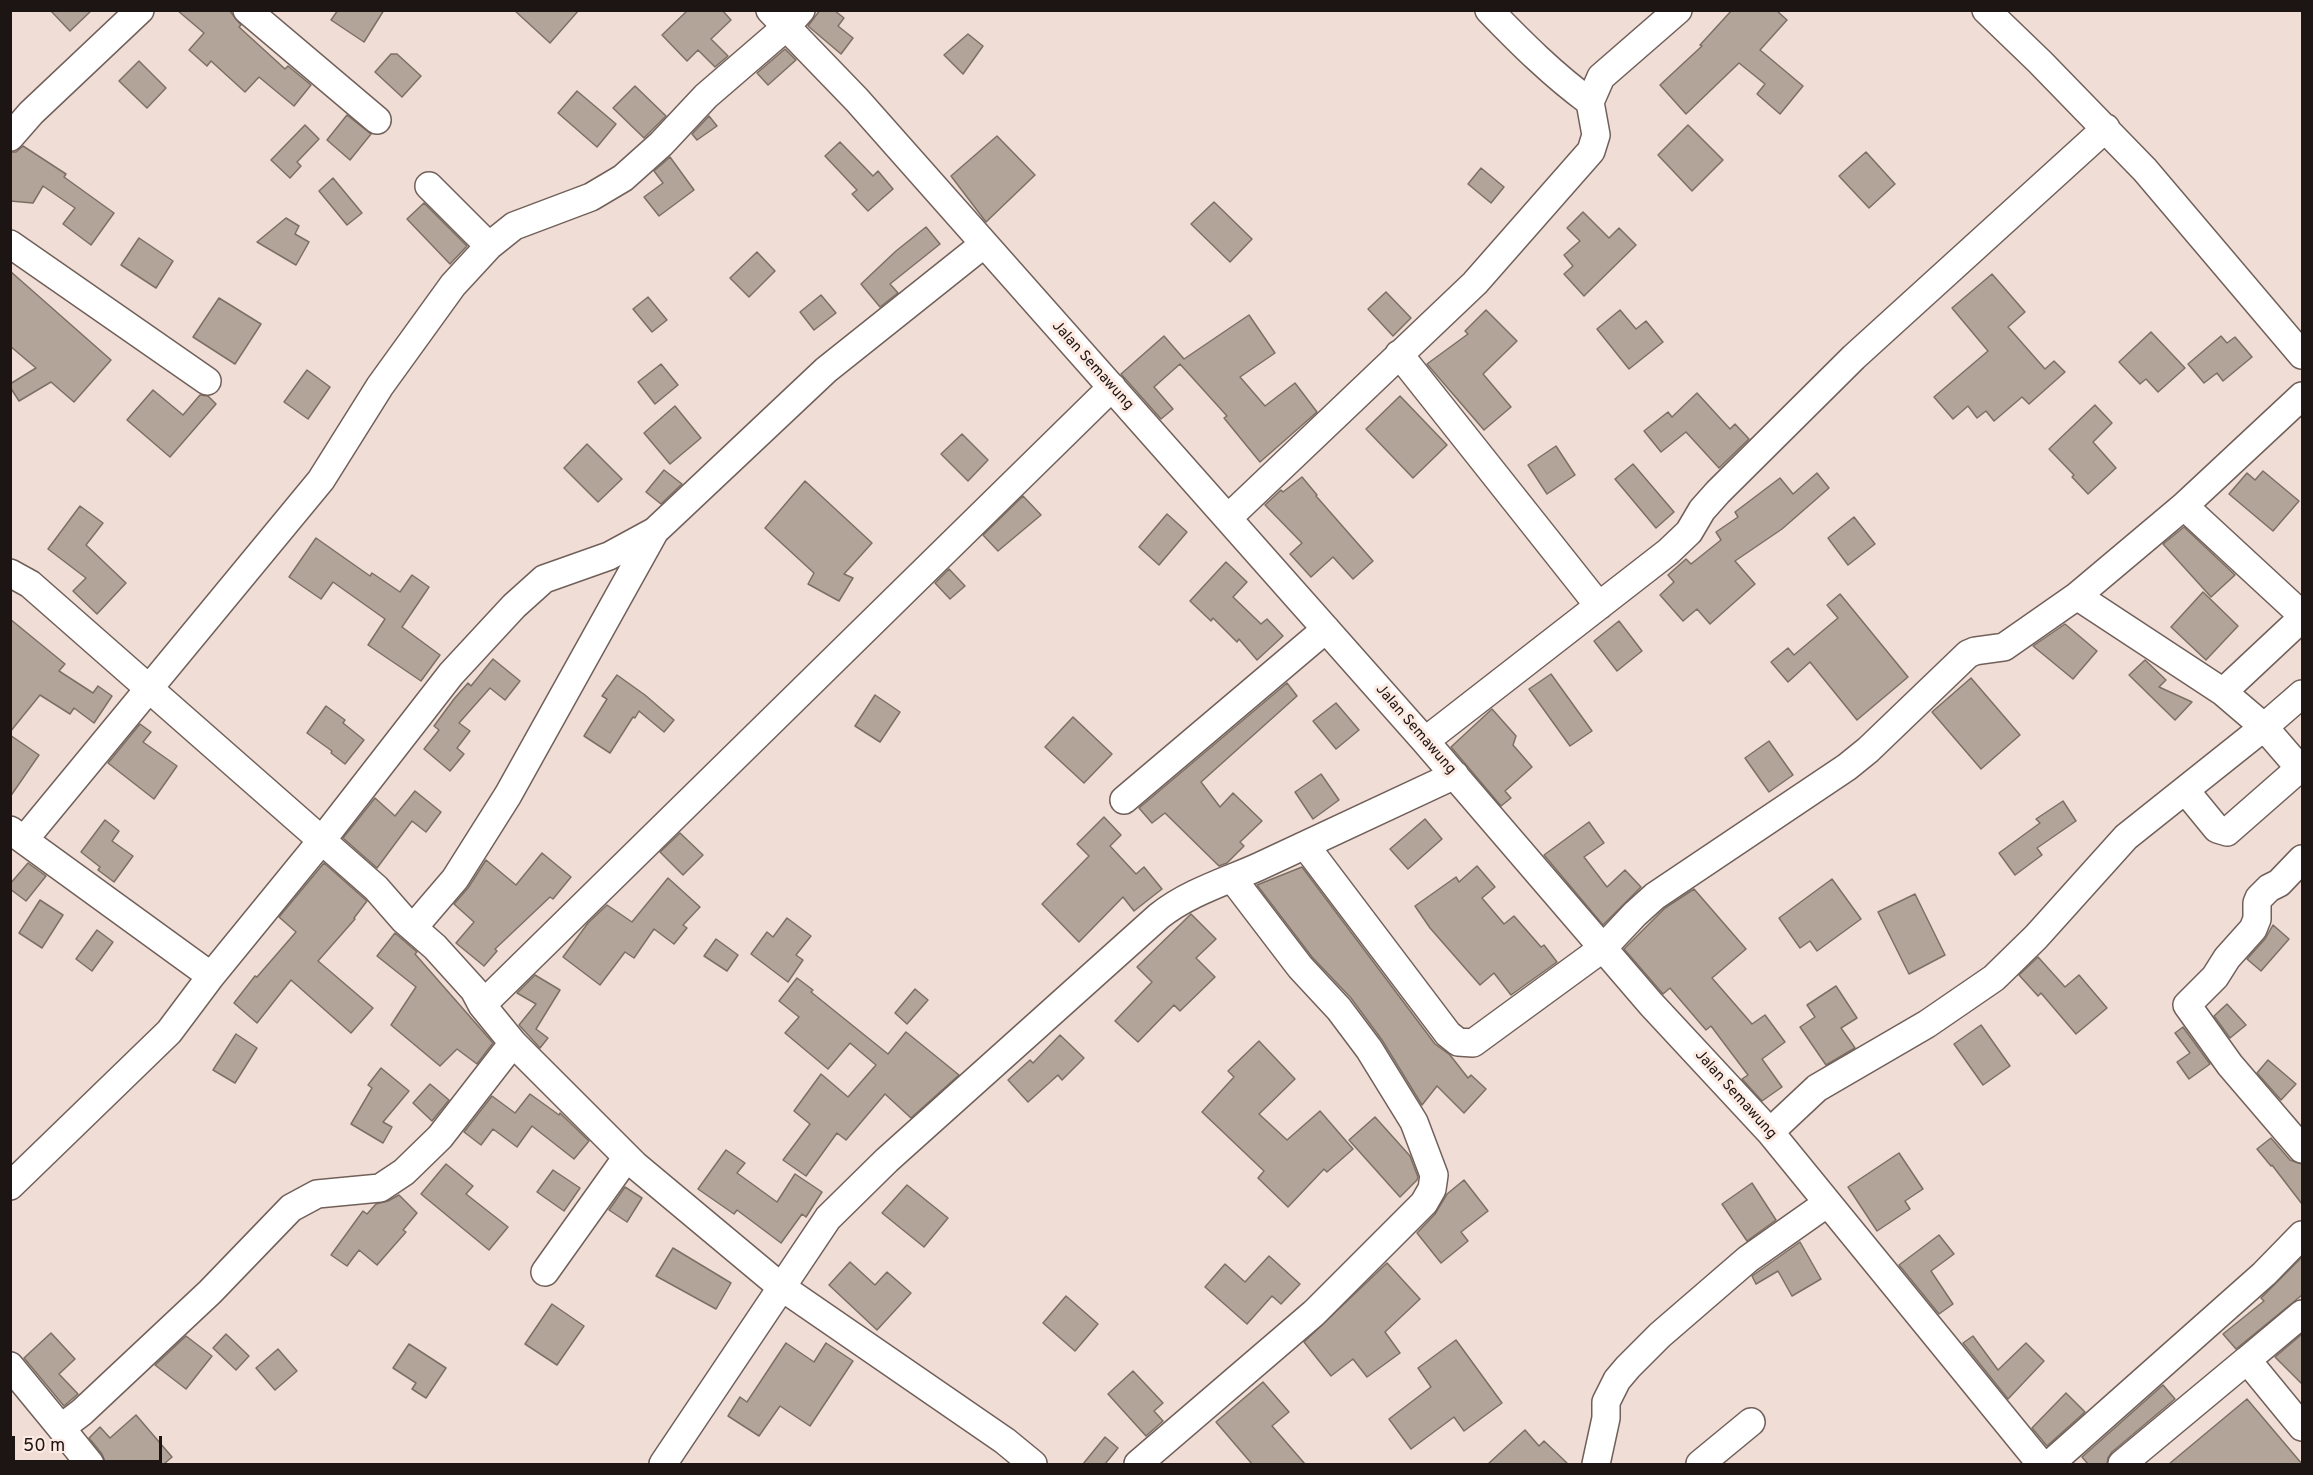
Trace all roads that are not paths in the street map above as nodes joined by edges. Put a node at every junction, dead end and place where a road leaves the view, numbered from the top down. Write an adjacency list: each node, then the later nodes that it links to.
1 (140, 10): 10 (street)
2 (247, 10): 8 (street)
3 (1489, 10): 7 (street)
4 (1678, 10): 7 (street)
5 (1986, 10): 9 (street)
6 (786, 16): 13 (street, Jalan Semawung); 14 (street)
7 (1590, 102): 15 (street)
8 (377, 120)
9 (2106, 128): 16 (street); 25 (street)
10 (10, 137)
11 (429, 186): 14 (street)
12 (10, 244): 17 (street)
13 (984, 244): 18 (street, Jalan Semawung); 22 (street)
14 (489, 246): 28 (street)
15 (1398, 354): 21 (street); 25 (street)
16 (2302, 355)
17 (207, 381)
18 (1112, 387): 21 (street, Jalan Semawung); 45 (street)
19 (2302, 396): 20 (street)
20 (2184, 507): 24 (street); 26 (street)
21 (1228, 518): 27 (street, Jalan Semawung)
22 (655, 531): 38 (street); 42 (street)
23 (10, 573): 28 (street)
24 (2077, 596): 29 (street); 43 (street)
25 (1599, 606): 32 (street)
26 (2302, 616): 29 (street)
27 (1326, 629): 32 (street, Jalan Semawung); 36 (street)
28 (150, 689): 37 (street); 38 (street)
29 (2223, 692): 31 (street)
30 (2302, 694): 31 (street)
31 (2264, 727): 33 (street); 35 (street)
32 (1425, 741): 34 (street, Jalan Semawung)
33 (2301, 770): 35 (street)
34 (1455, 775): 39 (street); 43 (street, Jalan Semawung)
35 (2185, 790): 47 (street)
36 (1124, 800)
37 (17, 835): 44 (street)
38 (322, 840): 42 (street); 44 (street)
39 (1305, 845): 41 (street); 43 (street)
40 (2302, 859): 48 (street)
41 (1232, 878): 54 (street); 65 (street)
42 (413, 928): 45 (street)
43 (1603, 948): 47 (street, Jalan Semawung)
44 (211, 976): 50 (street)
45 (482, 1005): 46 (street)
46 (513, 1043): 49 (street); 60 (street)
47 (1770, 1132): 51 (street, Jalan Semawung)
48 (2302, 1149)
49 (627, 1156): 53 (street); 54 (street)
50 (10, 1186)
51 (1826, 1204): 61 (street); 67 (street, Jalan Semawung)
52 (2302, 1235): 68 (street)
53 (544, 1272)
54 (780, 1286): 63 (street); 64 (street)
55 (2302, 1314): 56 (street)
56 (2247, 1360): 59 (street); 69 (street)
57 (10, 1366): 60 (street)
58 (1751, 1422): 66 (street)
59 (2302, 1427)
60 (61, 1428): 62 (street)
61 (1599, 1463)
62 (90, 1464)
63 (663, 1464)
64 (1033, 1464)
65 (1138, 1464)
66 (1700, 1464)
67 (2041, 1464)
68 (2050, 1464)
69 (2122, 1464)

